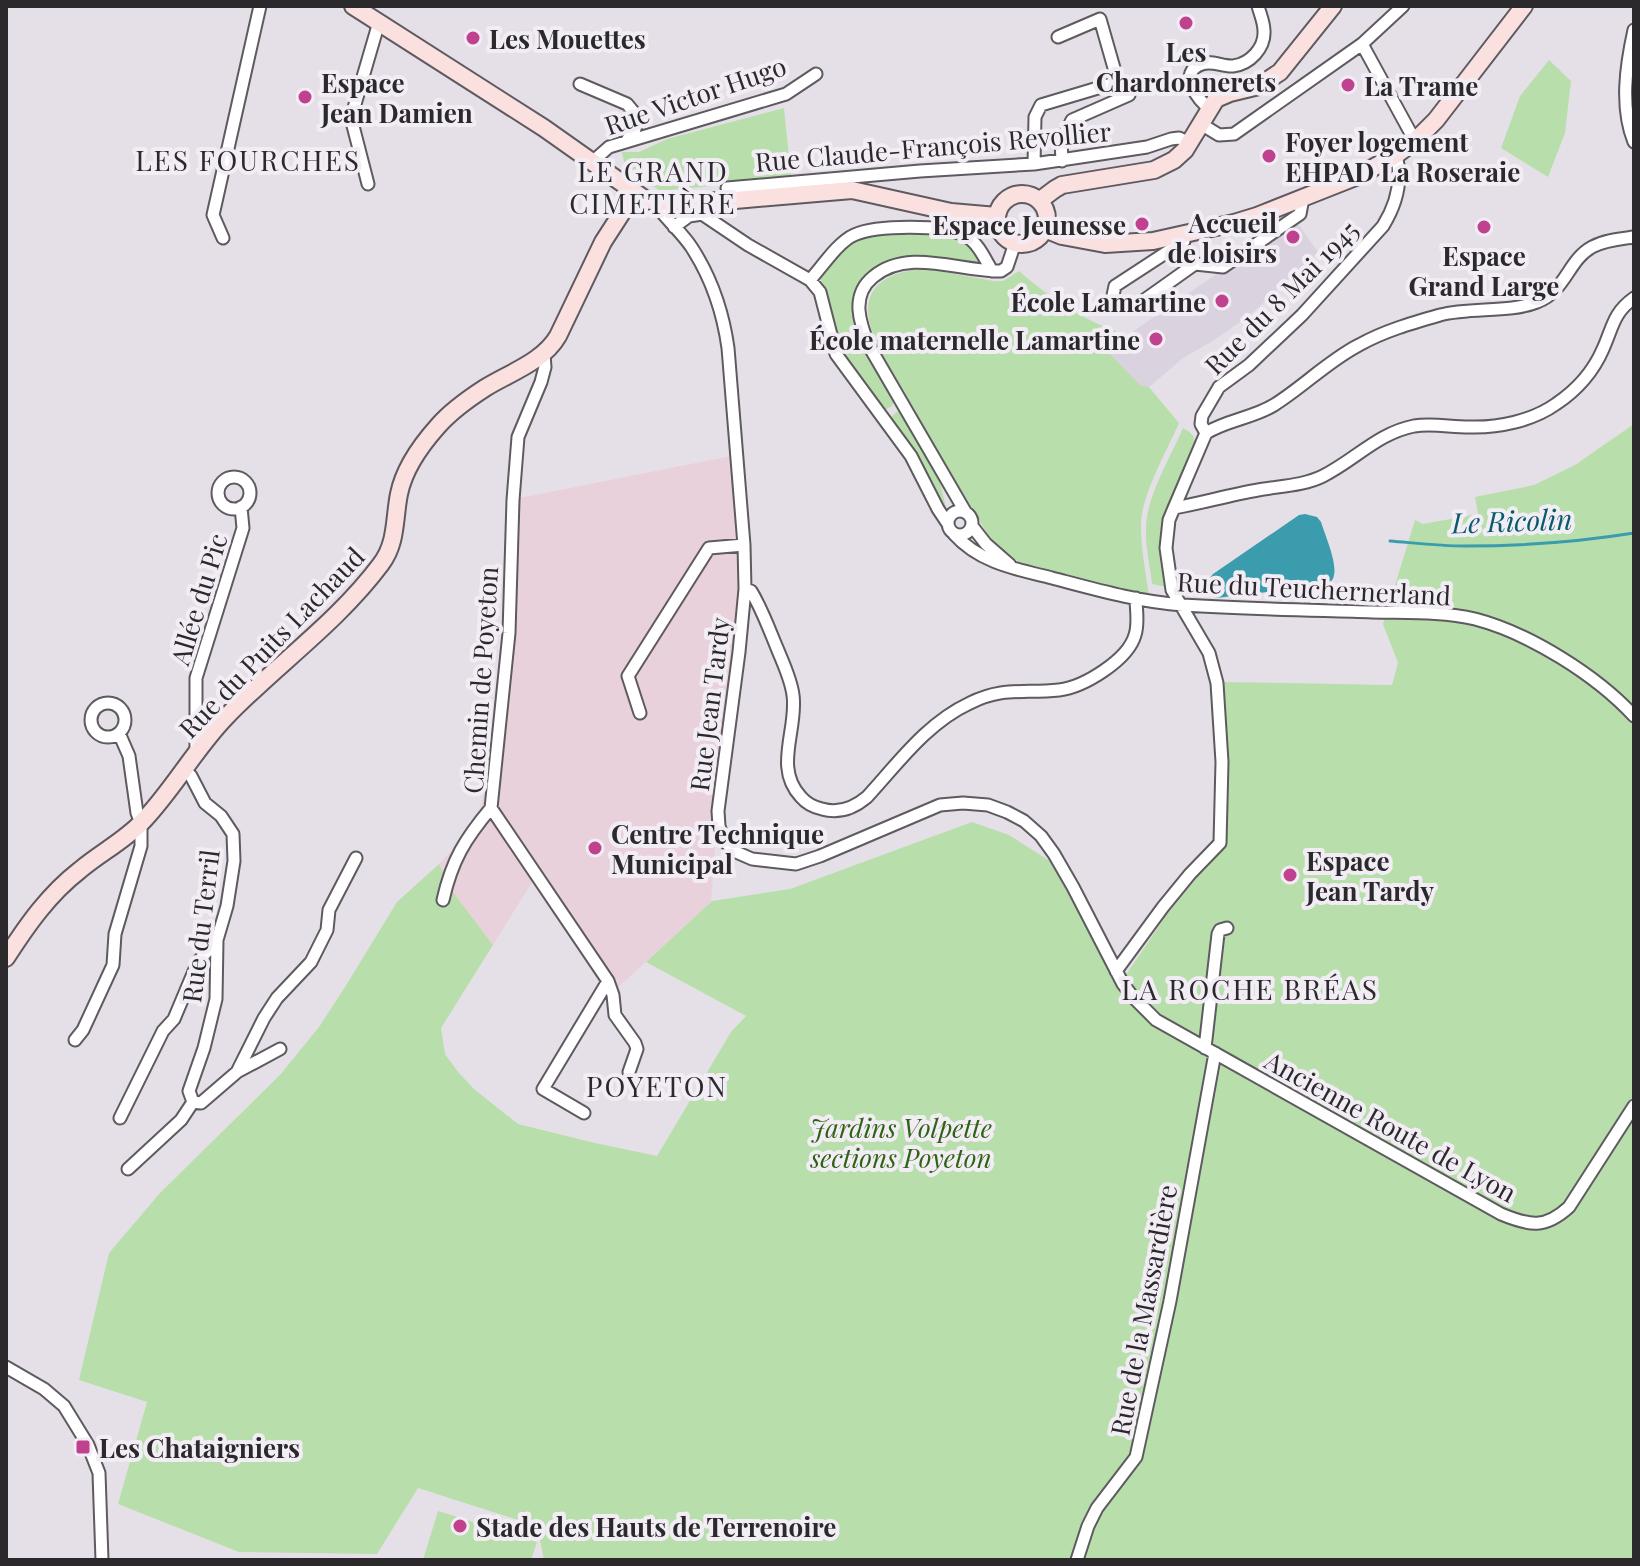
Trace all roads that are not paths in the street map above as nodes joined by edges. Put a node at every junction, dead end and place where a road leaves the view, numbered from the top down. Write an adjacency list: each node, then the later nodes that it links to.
1 (260, 6): 35 (street)
2 (1258, 6): 14 (street)
3 (1333, 6): 14 (main road)
4 (1403, 6): 10 (street)
5 (1524, 6): 16 (main road)
6 (361, 8): 7 (main road, Rue Victor Hugo)
7 (379, 22): 22 (main road, Rue Victor Hugo); 24 (street)
8 (1634, 30): 18 (street)
9 (1058, 37): 23 (street)
10 (1362, 44): 15 (street); 16 (street)
11 (816, 74): 17 (street, Rue Victor Hugo)
12 (580, 84): 17 (street)
13 (1129, 95): 21 (street)
14 (1210, 109): 15 (main road)
15 (1201, 124): 19 (main road)
16 (1415, 141): 20 (main road)
17 (626, 142): 22 (street, Rue Victor Hugo)
18 (1634, 142)
19 (1189, 143): 21 (street, Rue Claude-François Revollier); 28 (main road)
20 (1386, 159): 27 (main road); 41 (street, Rue du 8 Mai 1945)
21 (1062, 161): 23 (street, Rue Claude-François Revollier)
22 (592, 162): 26 (main road, Rue Victor Hugo)
23 (1034, 164): 25 (street, Rue Claude-François Revollier)
24 (368, 184)
25 (727, 188)
26 (634, 194): 29 (main road, Rue Victor Hugo); 40 (main road)
27 (1303, 198): 33 (main road); 33 (street)
28 (1039, 201): 30 (main road); 32 (main road)
29 (659, 202): 30 (main road, Rue Victor Hugo); 31 (street, Rue Jean Tardy)
30 (997, 216): 36 (main road)
31 (674, 227): 38 (street); 48 (street, Rue Jean Tardy)
32 (1045, 229): 33 (main road); 36 (main road)
33 (1183, 235)
34 (1634, 237): 41 (street)
35 (223, 238)
36 (1015, 243): 37 (street)
37 (992, 271): 38 (street); 42 (street)
38 (810, 280): 46 (street)
39 (1634, 298): 44 (street)
40 (544, 354): 56 (main road, Rue du Puits Lachaud); 58 (street, Chemin de Poyeton)
41 (1206, 433): 44 (street, Rue du 8 Mai 1945)
42 (951, 487): 45 (street); 46 (street)
43 (241, 507): 56 (street, Allée du Pic)
44 (1174, 508): 52 (street, Rue du 8 Mai 1945)
45 (966, 513): 46 (street); 47 (street, Rue du Teuchernerland)
46 (951, 525): 47 (street); 49 (street, Rue du Teuchernerland)
47 (972, 526): 49 (street, Rue du Teuchernerland)
48 (744, 545): 50 (street, Rue Jean Tardy); 53 (street)
49 (1013, 568): 51 (street, Rue du Teuchernerland)
50 (745, 589): 51 (street); 65 (street, Rue Jean Tardy)
51 (1136, 598): 52 (street, Rue du Teuchernerland)
52 (1179, 605): 54 (street, Rue du Teuchernerland); 65 (street, Rue du 8 Mai 1945)
53 (640, 713)
54 (1634, 716)
55 (119, 733): 59 (street)
56 (196, 751): 57 (main road, Rue du Puits Lachaud)
57 (183, 769): 59 (main road, Rue du Puits Lachaud); 63 (street, Rue du Terril)
58 (491, 808): 61 (street); 66 (street, Chemin de Poyeton)
59 (141, 823): 64 (main road, Rue du Puits Lachaud); 67 (street)
60 (356, 858): 70 (street)
61 (443, 900)
62 (1227, 928): 69 (street, Rue de la Massardière)
63 (217, 940): 72 (street, Rue du Terril); 75 (street)
64 (6, 958)
65 (1116, 971): 69 (street, Rue Jean Tardy)
66 (608, 981): 71 (street, Chemin de Poyeton); 74 (street)
67 (75, 1040)
68 (280, 1049): 70 (street)
69 (1210, 1050): 73 (street, Ancienne Route de Lyon); 79 (street, Rue de la Massardière)
70 (237, 1072): 72 (street)
71 (629, 1072)
72 (193, 1102): 76 (street)
73 (1634, 1106)
74 (584, 1113)
75 (120, 1118)
76 (128, 1169)
77 (6, 1367): 78 (street)
78 (102, 1560)
79 (1077, 1560)

